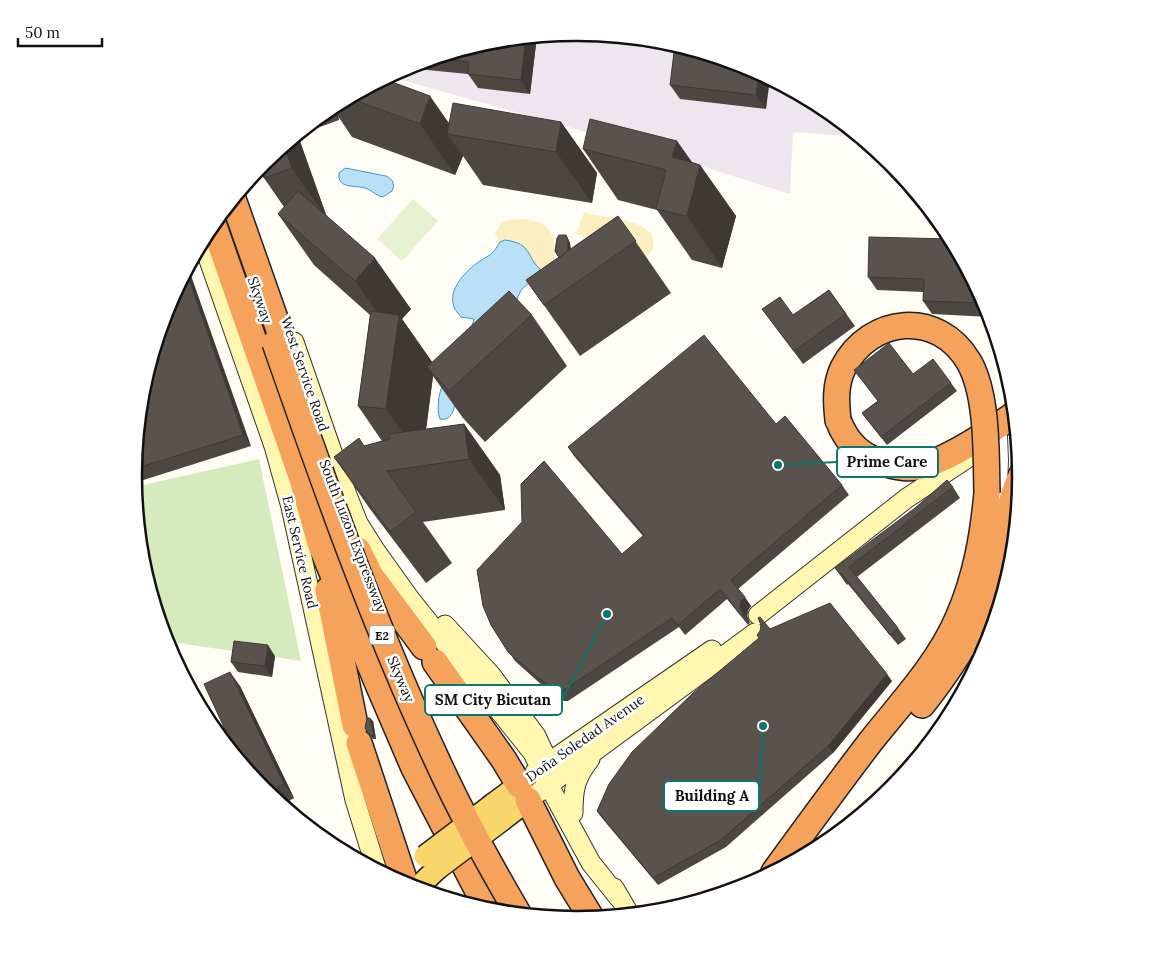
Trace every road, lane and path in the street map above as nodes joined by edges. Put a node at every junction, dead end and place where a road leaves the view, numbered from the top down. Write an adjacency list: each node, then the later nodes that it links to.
1 (244, 198): 17 (main road, West Service Road)
2 (236, 207): 13 (highway, South Luzon Expressway / E2)
3 (230, 215): 31 (highway, Skyway / E2, bridge)
4 (221, 227): 30 (highway, Skyway / E2, bridge)
5 (216, 233): 14 (highway, South Luzon Expressway / E2)
6 (206, 250): 25 (main road, East Service Road)
7 (1003, 434): 8 (highway, bridge); 15 (main road, Doña Soledad Avenue); 19 (street)
8 (986, 441)
9 (986, 441): 10 (highway, bridge)
10 (986, 441)
11 (986, 441): 24 (highway, bridge)
12 (1011, 501): 21 (highway)
13 (353, 539): 18 (highway); 32 (highway, South Luzon Expressway / E2)
14 (320, 543): 26 (highway); 29 (highway, South Luzon Expressway / E2)
15 (756, 624): 16 (main road, Doña Soledad Avenue); 17 (main road, Doña Soledad Avenue)
16 (599, 747): 17 (main road, Doña Soledad Avenue); 20 (main road)
17 (548, 774): 18 (main road, Doña Soledad Avenue); 20 (main road, West Service Road); 28 (main road, West Service Road)
18 (524, 792): 27 (main road, Doña Soledad Avenue, bridge); 34 (highway)
19 (825, 812): 22 (street); 23 (street)
20 (573, 813): 28 (main road, West Service Road)
21 (818, 839)
22 (807, 846)
23 (799, 850)
24 (783, 860)
25 (374, 861)
26 (403, 876)
27 (410, 879)
28 (619, 898): 33 (main road, West Service Road)
29 (484, 901)
30 (496, 904)
31 (514, 907)
32 (521, 908)
33 (626, 909)
34 (588, 912)

